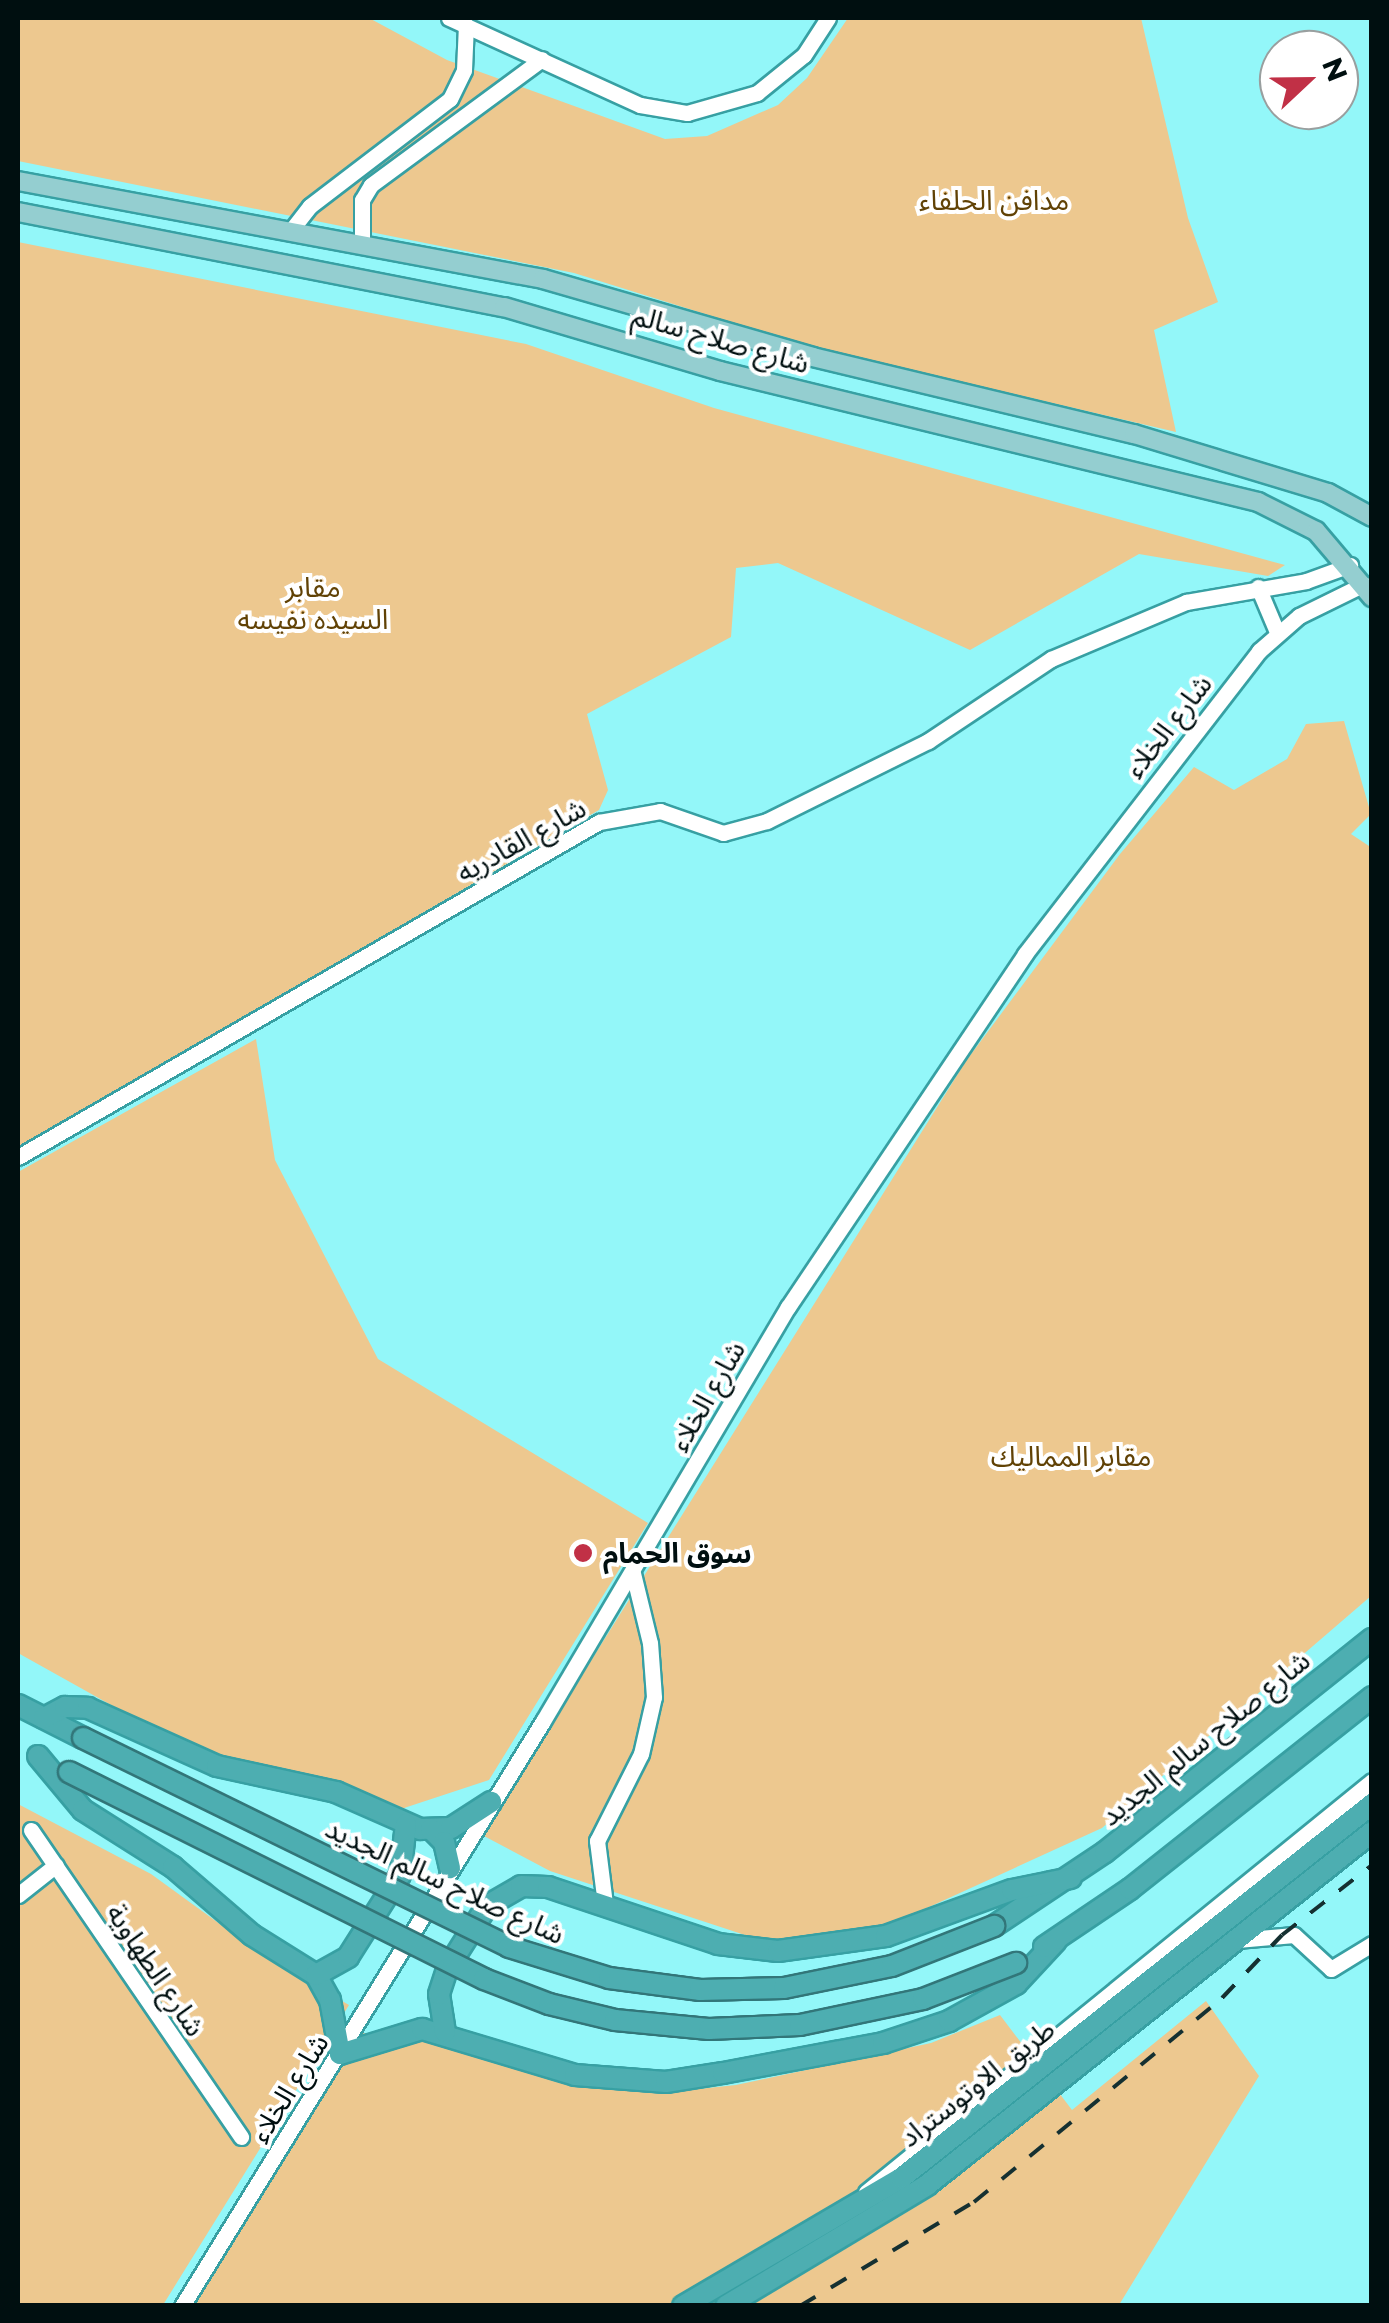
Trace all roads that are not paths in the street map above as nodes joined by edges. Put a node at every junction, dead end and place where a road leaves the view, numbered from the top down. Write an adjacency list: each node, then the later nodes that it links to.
1 (449, 18): 3 (street)
2 (828, 18): 4 (street)
3 (466, 25): 4 (street); 7 (street)
4 (542, 59): 8 (street)
5 (18, 181): 7 (main road, شارع صلاح سالم)
6 (18, 212): 10 (main road, شارع صلاح سالم)
7 (292, 229): 8 (main road, شارع صلاح سالم)
8 (362, 242): 9 (main road, شارع صلاح سالم)
9 (1372, 517)
10 (1350, 565): 11 (street, شارع القادريه); 12 (main road, شارع صلاح سالم)
11 (1258, 588): 13 (street); 14 (street, شارع القادريه)
12 (1368, 590): 13 (street, شارع الخلاء)
13 (1277, 632): 15 (street, شارع الخلاء)
14 (18, 1157)
15 (633, 1573): 23 (street, شارع الخلاء); 33 (street)
16 (1372, 1639): 31 (highway, شارع صلاح سالم الجديد)
17 (1372, 1697): 35 (highway)
18 (18, 1705): 19 (highway, شارع صلاح سالم الجديد)
19 (44, 1718): 25 (highway); 31 (highway, شارع صلاح سالم الجديد, bridge)
20 (18, 1746): 21 (highway)
21 (38, 1756): 35 (highway, bridge); 37 (highway)
22 (1372, 1781): 41 (street)
23 (491, 1802): 26 (highway); 30 (street, شارع الخلاء)
24 (1372, 1804): 41 (highway, طريق الاوتوستراد)
25 (406, 1824): 26 (highway); 37 (highway)
26 (431, 1829): 30 (highway)
27 (31, 1830): 29 (street, شارع الطهاوية)
28 (1372, 1832): 34 (highway, طريق الاوتوستراد)
29 (56, 1866): 32 (street); 40 (street, شارع الطهاوية)
30 (450, 1868): 39 (street, شارع الخلاء)
31 (1071, 1878): 33 (highway)
32 (18, 1895)
33 (605, 1904): 38 (highway)
34 (1230, 1940): 36 (street); 44 (highway, طريق الاوتوستراد)
35 (1056, 1941): 38 (highway)
36 (1372, 1944)
37 (316, 1974): 39 (highway)
38 (445, 2032): 39 (highway)
39 (340, 2054): 42 (street, شارع الخلاء)
40 (241, 2137)
41 (842, 2214): 43 (highway, طريق الاوتوستراد)
42 (182, 2306)
43 (683, 2306)
44 (726, 2306)

